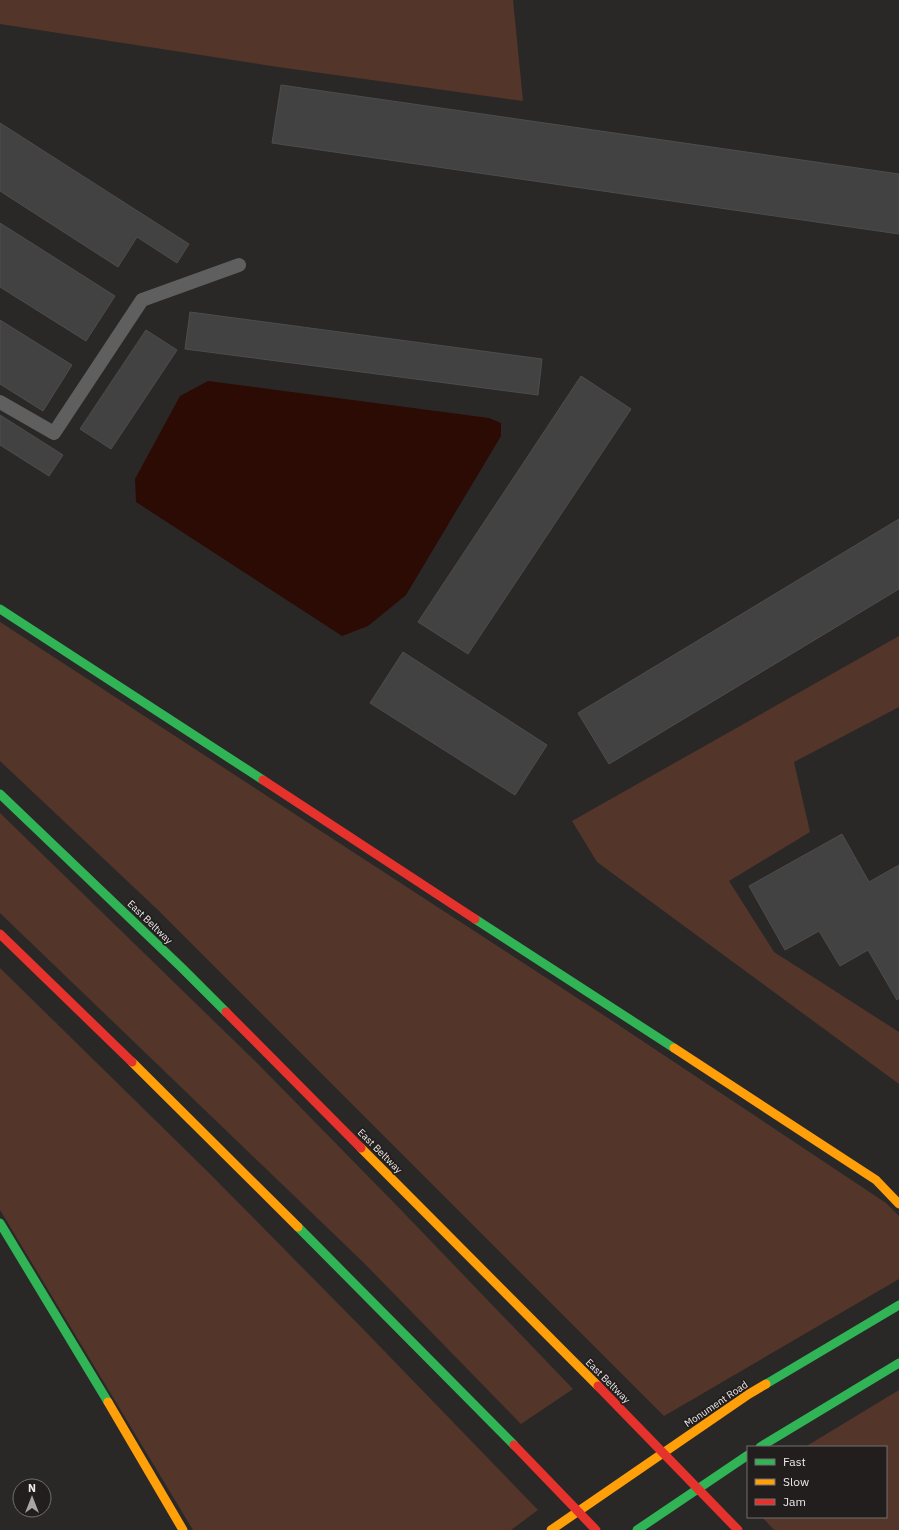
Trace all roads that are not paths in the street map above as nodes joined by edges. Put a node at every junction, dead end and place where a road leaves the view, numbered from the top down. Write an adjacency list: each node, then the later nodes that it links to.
1 (239, 265): 2 (lane)
2 (0, 402)
3 (0, 609): 6 (main road)
4 (0, 794): 18 (main road, East Beltway, bridge)
5 (0, 934): 16 (main road, bridge)
6 (876, 1180): 7 (main road); 8 (main road)
7 (899, 1192)
8 (899, 1204)
9 (0, 1223): 14 (main road)
10 (899, 1305): 15 (main road, Monument Road)
11 (899, 1363): 12 (main road)
12 (762, 1446)
13 (747, 1456): 17 (main road)
14 (183, 1530)
15 (551, 1530)
16 (596, 1530)
17 (637, 1530)
18 (738, 1530)

